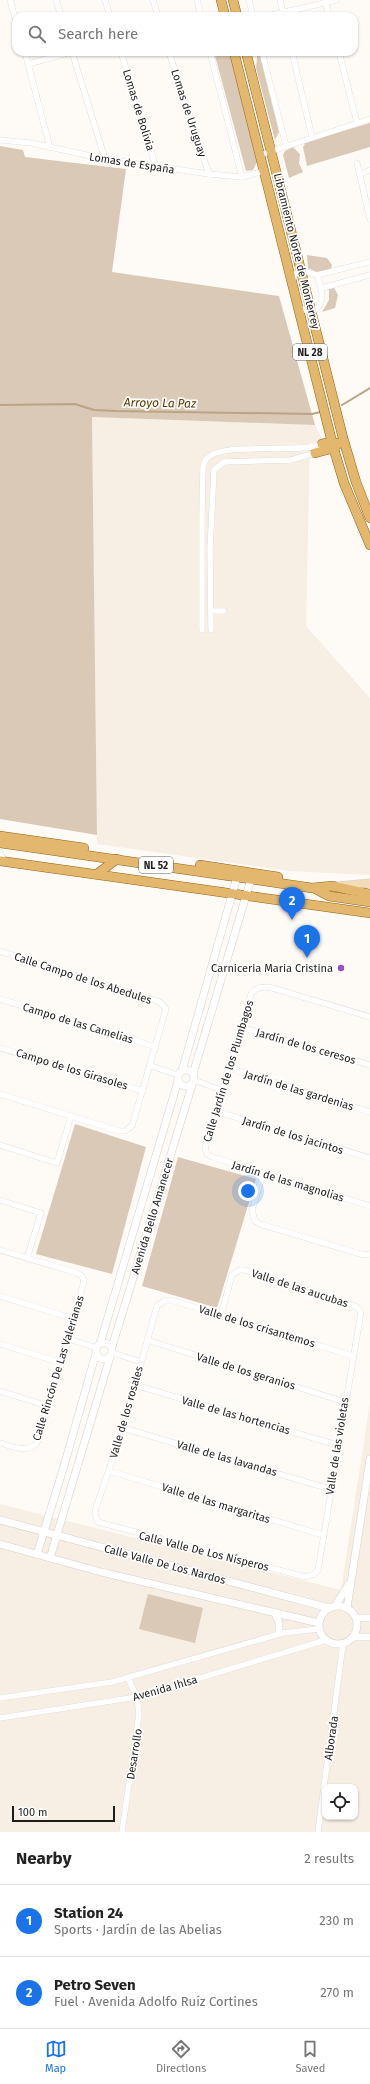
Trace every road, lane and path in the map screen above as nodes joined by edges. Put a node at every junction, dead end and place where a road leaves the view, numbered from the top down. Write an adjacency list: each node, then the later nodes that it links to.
1 (10, 0): 12 (street)
2 (56, 0): 13 (street)
3 (105, 0): 14 (street)
4 (153, 0): 15 (street)
5 (197, 0): 16 (street)
6 (221, 0): 17 (main road)
7 (233, 0): 18 (main road)
8 (249, 0): 19 (street)
9 (280, 0): 20 (street)
10 (337, 0): 11 (street)
11 (326, 1): 21 (street); 22 (street)
12 (13, 12)
13 (60, 12)
14 (109, 12)
15 (157, 12)
16 (200, 12)
17 (222, 12)
18 (236, 12)
19 (252, 12)
20 (283, 12)
21 (290, 12)
22 (328, 12)
23 (26, 56): 34 (street)
24 (58, 56): 34 (street)
25 (73, 56): 43 (street)
26 (122, 56): 45 (street, Lomas de Bolivia)
27 (170, 56): 48 (street, Lomas de Uruguay)
28 (211, 56): 50 (street)
29 (235, 56): 42 (main road, Libramiento Norte de Monterrey / NL 28)
30 (247, 56): 41 (main road)
31 (263, 56): 39 (street)
32 (293, 56): 37 (street)
33 (340, 56): 36 (street)
34 (29, 64): 40 (street)
35 (370, 119): 36 (street)
36 (357, 123): 37 (street)
37 (312, 138): 39 (street)
38 (0, 140): 40 (street, Lomas de España)
39 (286, 146): 41 (street)
40 (50, 148): 43 (street, Lomas de España)
41 (270, 152): 42 (street); 53 (main road)
42 (260, 155): 47 (main road, Libramiento Norte de Monterrey / NL 28)
43 (105, 159): 45 (street, Lomas de España)
44 (357, 163): 49 (street)
45 (156, 167): 48 (street, Lomas de España)
46 (370, 170): 49 (street)
47 (264, 171): 50 (street, Lomas de España); 57 (main road, Libramiento Norte de Monterrey / NL 28)
48 (209, 174): 50 (street, Lomas de España)
49 (360, 174): 51 (street)
50 (242, 177)
51 (370, 215)
52 (370, 262): 54 (street)
53 (301, 270): 55 (street); 57 (street); 61 (main road)
54 (336, 272): 55 (street); 58 (street)
55 (318, 275): 59 (street)
56 (370, 275): 58 (street)
57 (292, 282): 60 (main road, Libramiento Norte de Monterrey / NL 28)
58 (338, 283): 59 (street)
59 (322, 288): 61 (street)
60 (299, 308): 61 (street); 63 (main road, Libramiento Norte de Monterrey / NL 28)
61 (311, 312): 62 (main road)
62 (336, 411): 64 (main road); 67 (main road)
63 (329, 428): 64 (main road, Libramiento Norte de Monterrey / NL 28); 65 (main road)
64 (334, 444): 65 (main road); 66 (main road, Libramiento Norte de Monterrey / NL 28); 67 (main road)
65 (319, 447): 66 (main road); 70 (street); 72 (street)
66 (339, 465): 69 (main road, Libramiento Norte de Monterrey / NL 28)
67 (356, 482): 68 (main road)
68 (370, 518)
69 (370, 545)
70 (211, 611): 71 (street); 73 (street)
71 (224, 611)
72 (202, 630)
73 (211, 630)
74 (0, 836): 80 (main road)
75 (0, 843): 77 (main road, NL 52)
76 (0, 852): 78 (street)
77 (117, 859): 79 (main road); 80 (main road, NL 52)
78 (2, 861): 79 (main road)
79 (97, 874): 84 (main road)
80 (246, 874): 82 (main road); 83 (main road, NL 52); 84 (street, Avenida Bello Amanecer); 86 (street, Avenida Bello Amanecer)
81 (370, 883): 82 (main road, NL 52)
82 (332, 886): 83 (main road, NL 52); 85 (main road)
83 (312, 888): 87 (main road, NL 52)
84 (233, 894): 86 (main road); 91 (street, Avenida Bello Amanecer)
85 (370, 894): 87 (main road, NL 52)
86 (246, 897): 89 (main road); 92 (street, Avenida Bello Amanecer)
87 (348, 899): 88 (main road)
88 (370, 902)
89 (370, 913)
90 (0, 952): 98 (street, Calle Campo de los Abedules)
91 (213, 961): 92 (street); 93 (street, Avenida Bello Amanecer)
92 (225, 964): 94 (street, Avenida Bello Amanecer)
93 (207, 980): 94 (street); 103 (street, Avenida Bello Amanecer)
94 (219, 984): 104 (street, Avenida Bello Amanecer)
95 (0, 999): 98 (street, Campo de las Camelias)
96 (370, 1017): 97 (street, Calle Jardín de los Plumbagos)
97 (241, 1027): 100 (street, Jardín de los ceresos); 102 (street, Calle Jardín de los Plumbagos)
98 (156, 1047): 101 (street)
99 (0, 1048): 106 (street, Campo de los Girasoles)
100 (370, 1065)
101 (151, 1066): 103 (street); 106 (street)
102 (229, 1068): 105 (street, Calle Jardín de los Plumbagos); 109 (street, Jardín de las gardenias)
103 (179, 1076): 104 (street); 104 (street); 117 (street, Avenida Bello Amanecer)
104 (193, 1080): 105 (street); 118 (street, Avenida Bello Amanecer)
105 (221, 1090): 108 (street, Calle Jardín de los Plumbagos)
106 (143, 1091): 110 (street)
107 (0, 1094): 110 (street)
108 (215, 1111): 112 (street, Calle Jardín de los Plumbagos); 113 (street, Jardín de los jacintos)
109 (370, 1112)
110 (71, 1116): 111 (street)
111 (0, 1145)
112 (207, 1154): 114 (street, Jardín de las magnolias)
113 (370, 1158)
114 (263, 1174): 116 (street, Jardín de las magnolias); 122 (street)
115 (0, 1200): 123 (street)
116 (370, 1206)
117 (141, 1207): 118 (street); 119 (street, Avenida Bello Amanecer)
118 (153, 1210): 120 (street, Avenida Bello Amanecer)
119 (136, 1222): 120 (street); 132 (street, Avenida Bello Amanecer)
120 (148, 1226): 133 (street, Avenida Bello Amanecer)
121 (0, 1250): 123 (street)
122 (370, 1254)
123 (27, 1258): 128 (street, Calle Rincón De Las Valerianas)
124 (0, 1296): 128 (street)
125 (161, 1302): 127 (street, Valle de los crisantemos); 130 (street, Valle de los rosales)
126 (360, 1312): 127 (street, Valle de las aucubas); 134 (street, Valle de las violetas)
127 (221, 1315): 134 (street, Valle de los crisantemos)
128 (74, 1319): 129 (street, Calle Rincón De Las Valerianas)
129 (69, 1339): 132 (street); 136 (street, Calle Rincón De Las Valerianas)
130 (147, 1340): 135 (street, Valle de los rosales); 139 (street, Valle de los geranios)
131 (0, 1344): 136 (street)
132 (98, 1348): 133 (street); 133 (street); 145 (street, Avenida Bello Amanecer)
133 (111, 1352): 135 (street); 146 (street, Avenida Bello Amanecer)
134 (353, 1356): 139 (street, Valle de las violetas)
135 (141, 1362): 137 (street, Valle de los rosales)
136 (62, 1363): 140 (street, Calle Rincón De Las Valerianas)
137 (134, 1385): 141 (street, Valle de los rosales); 143 (street, Valle de las hortencias)
138 (0, 1391): 140 (street)
139 (345, 1402): 143 (street, Valle de las violetas)
140 (48, 1406): 142 (street, Calle Rincón De Las Valerianas)
141 (123, 1428): 147 (street, Valle de los rosales); 150 (street, Valle de las lavandas)
142 (0, 1442)
143 (337, 1445): 150 (street, Valle de las violetas)
144 (370, 1459): 160 (street)
145 (64, 1466): 146 (street); 148 (street, Avenida Bello Amanecer)
146 (77, 1469): 149 (street, Avenida Bello Amanecer)
147 (109, 1471): 152 (street, Valle de los rosales); 154 (street, Valle de las margaritas)
148 (59, 1483): 149 (street); 153 (street, Avenida Bello Amanecer)
149 (72, 1486): 155 (street, Avenida Bello Amanecer)
150 (330, 1489): 154 (street, Valle de las violetas)
151 (0, 1520): 153 (street, Calle Valle De Los Nardos)
152 (98, 1522): 159 (street, Calle Valle De Los Nísperos)
153 (44, 1533): 155 (street, Calle Valle De Los Nardos); 157 (street, Avenida Bello Amanecer)
154 (323, 1535): 159 (street, Valle de las violetas)
155 (56, 1536): 158 (street, Avenida Bello Amanecer); 161 (street, Calle Valle De Los Nardos)
156 (0, 1544): 157 (street, Calle Valle De Los Nardos)
157 (37, 1554): 158 (street, Calle Valle De Los Nardos)
158 (50, 1558): 163 (street, Calle Valle De Los Nardos)
159 (310, 1576)
160 (351, 1579): 161 (street); 162 (street)
161 (332, 1607): 162 (street); 166 (street)
162 (347, 1608): 164 (street)
163 (274, 1612): 166 (street, Calle Valle De Los Nardos); 167 (street)
164 (356, 1618): 165 (street); 168 (street)
165 (370, 1618)
166 (319, 1626): 167 (street, Avenida Ihlsa); 170 (street)
167 (279, 1634): 172 (street, Avenida Ihlsa)
168 (354, 1637): 169 (street); 171 (street)
169 (370, 1637)
170 (326, 1640): 171 (street); 173 (street, Avenida Ihlsa)
171 (344, 1644): 177 (street, Alborada)
172 (128, 1678): 173 (street, Desarrollo); 174 (street, Avenida Ihlsa)
173 (137, 1697): 175 (street, Avenida Ihlsa); 176 (street, Desarrollo)
174 (0, 1698)
175 (0, 1718)
176 (122, 1832)
177 (318, 1832)

